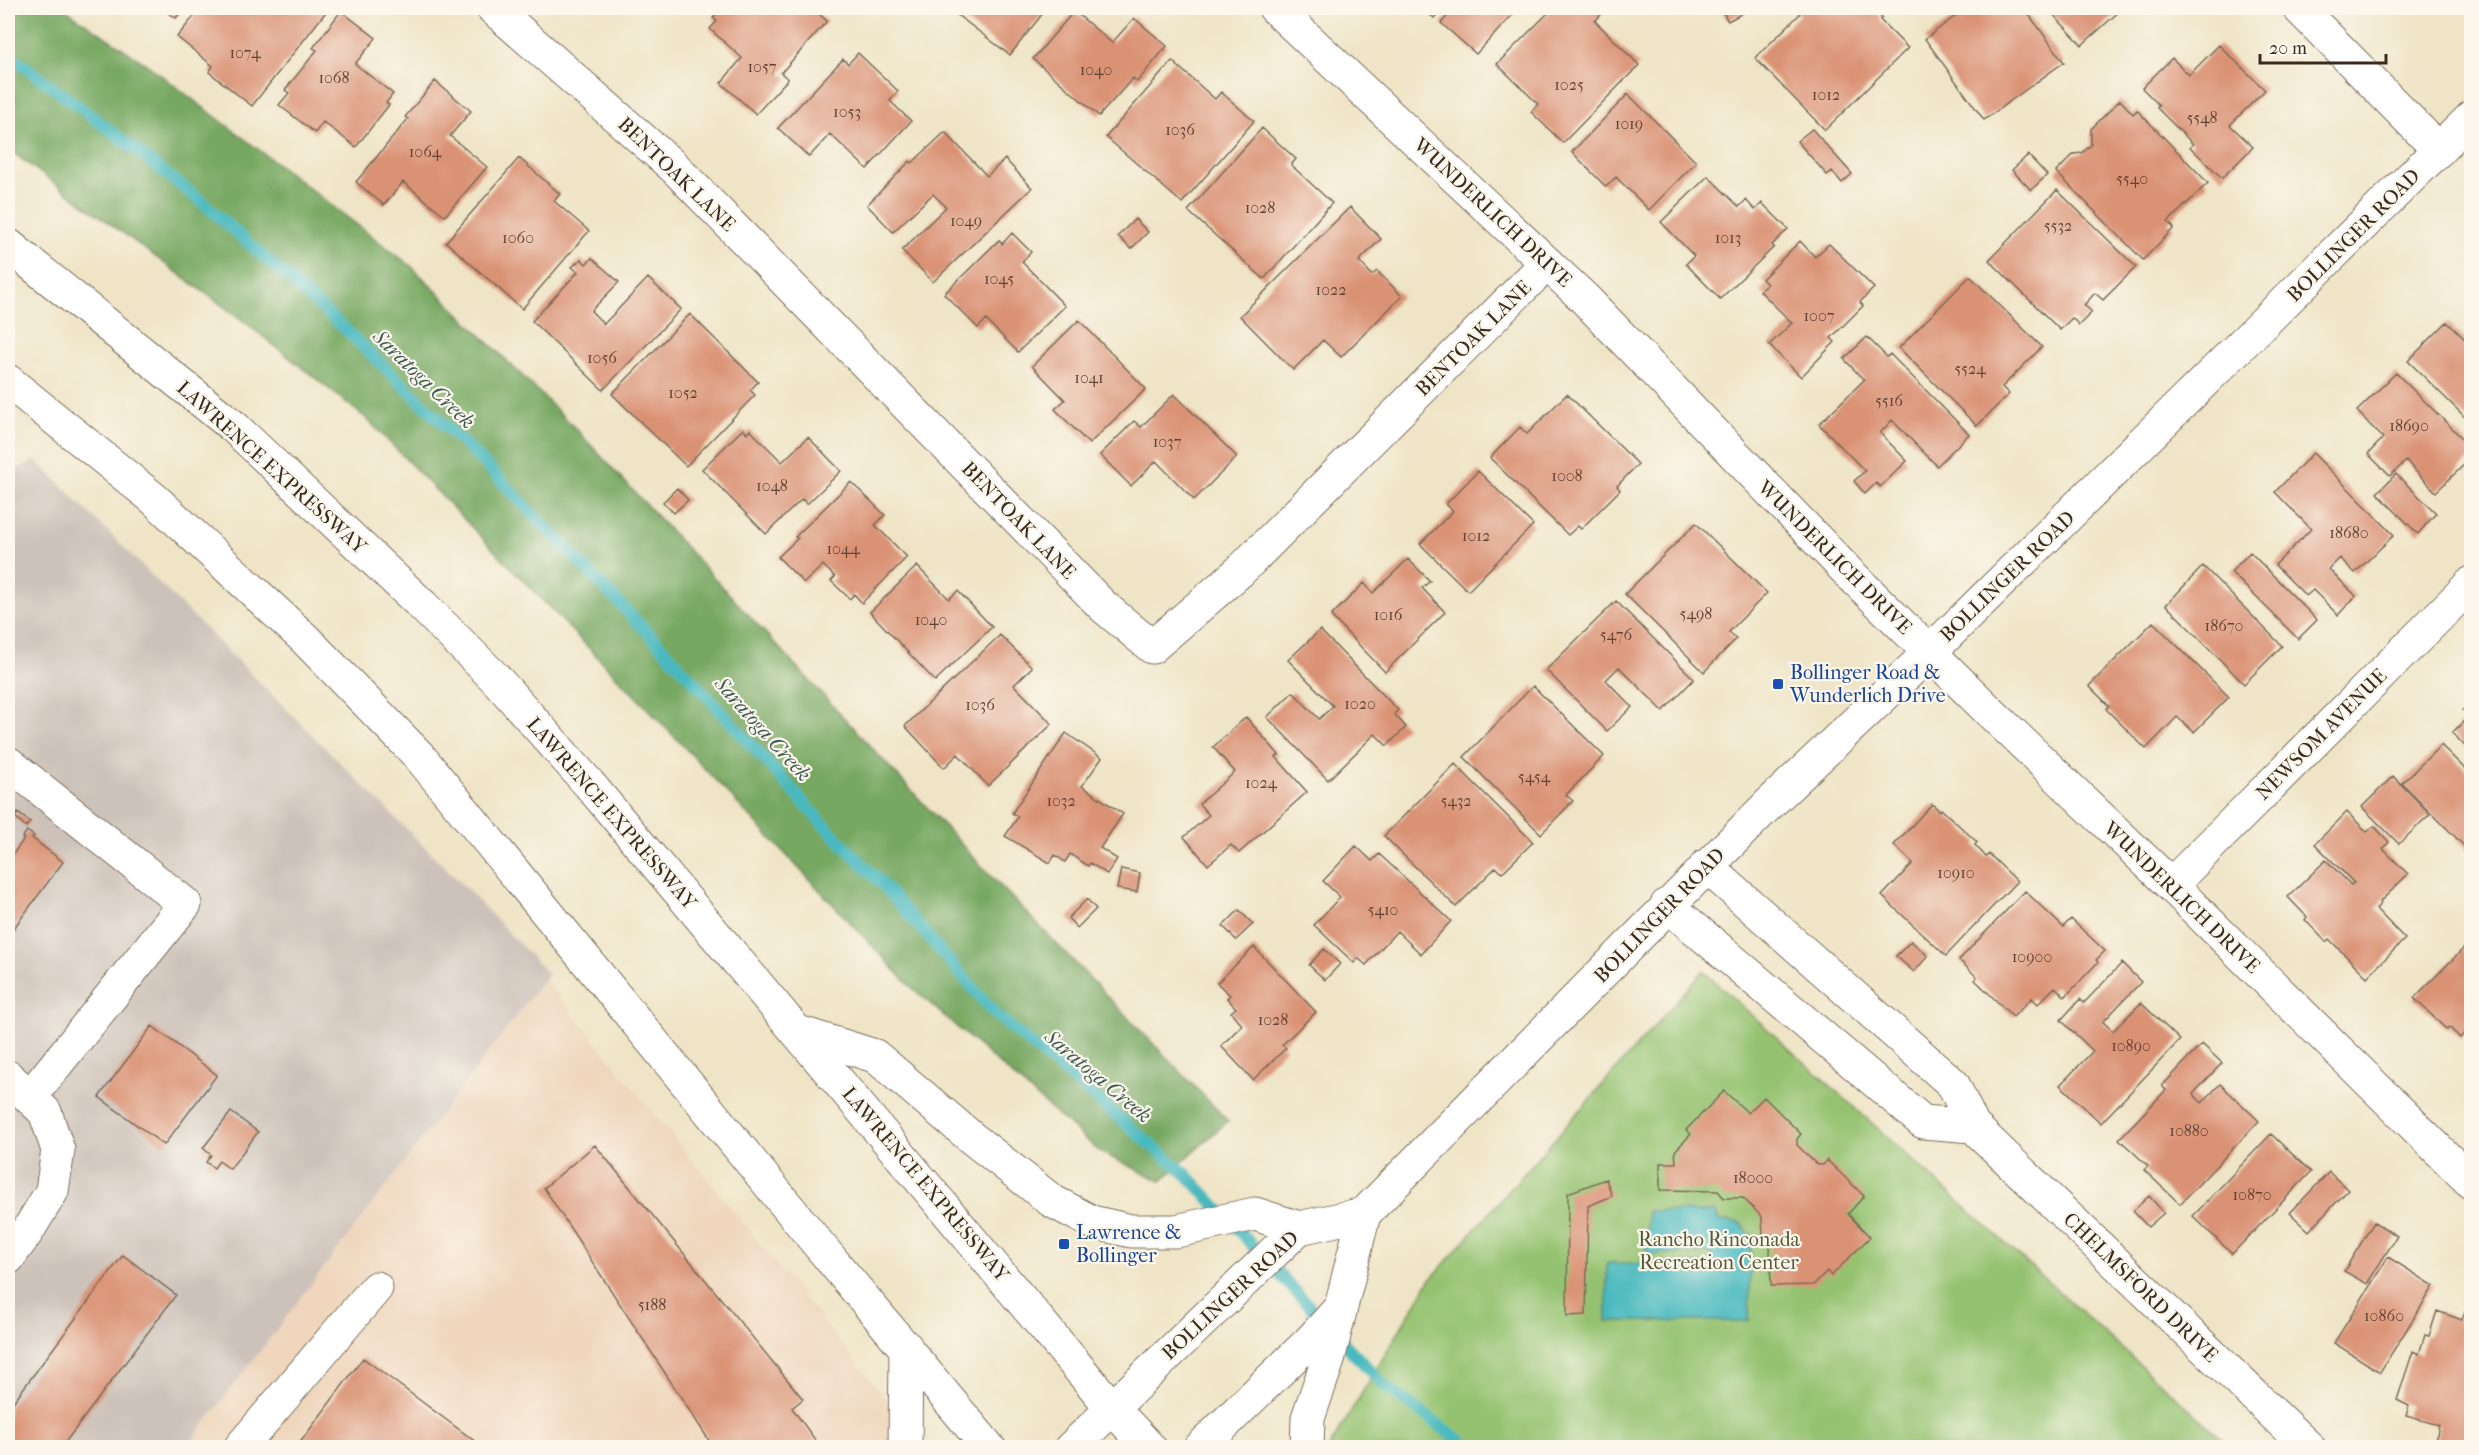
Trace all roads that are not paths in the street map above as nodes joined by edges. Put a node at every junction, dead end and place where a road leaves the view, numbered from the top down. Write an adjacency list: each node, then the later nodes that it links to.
1 (493, 8): 7 (main road, BENTOAK LANE)
2 (1275, 8): 7 (main road, WUNDERLICH DRIVE)
3 (2299, 8): 5 (main road)
4 (2472, 117): 5 (main road, BOLLINGER ROAD)
5 (2439, 150): 10 (main road, BOLLINGER ROAD)
6 (8, 245): 15 (main road, LAWRENCE EXPRESSWAY)
7 (1547, 263): 10 (main road, WUNDERLICH DRIVE)
8 (8, 381): 23 (main road)
9 (2472, 583): 13 (main road, NEWSOM AVENUE)
10 (1930, 652): 12 (main road, BOLLINGER ROAD); 13 (main road, WUNDERLICH DRIVE)
11 (8, 763): 16 (main road)
12 (1707, 866): 14 (main road, BOLLINGER ROAD); 17 (main road, CHELMSFORD DRIVE)
13 (2171, 885): 18 (main road, WUNDERLICH DRIVE)
14 (1667, 905): 17 (main road); 19 (main road, BOLLINGER ROAD)
15 (798, 1032): 20 (main road); 25 (main road, LAWRENCE EXPRESSWAY)
16 (19, 1087): 21 (main road)
17 (1972, 1126): 33 (main road, CHELMSFORD DRIVE)
18 (2472, 1183)
19 (1364, 1214): 20 (main road, BOLLINGER ROAD); 24 (main road)
20 (1291, 1235): 25 (main road, BOLLINGER ROAD)
21 (8, 1258)
22 (376, 1288): 26 (main road)
23 (906, 1347): 27 (main road); 28 (main road)
24 (1319, 1350): 31 (main road); 32 (main road)
25 (1112, 1407): 29 (main road, BOLLINGER ROAD); 30 (main road, LAWRENCE EXPRESSWAY)
26 (240, 1448)
27 (905, 1448)
28 (989, 1448)
29 (1071, 1448)
30 (1150, 1448)
31 (1200, 1448)
32 (1307, 1448)
33 (2309, 1448)

